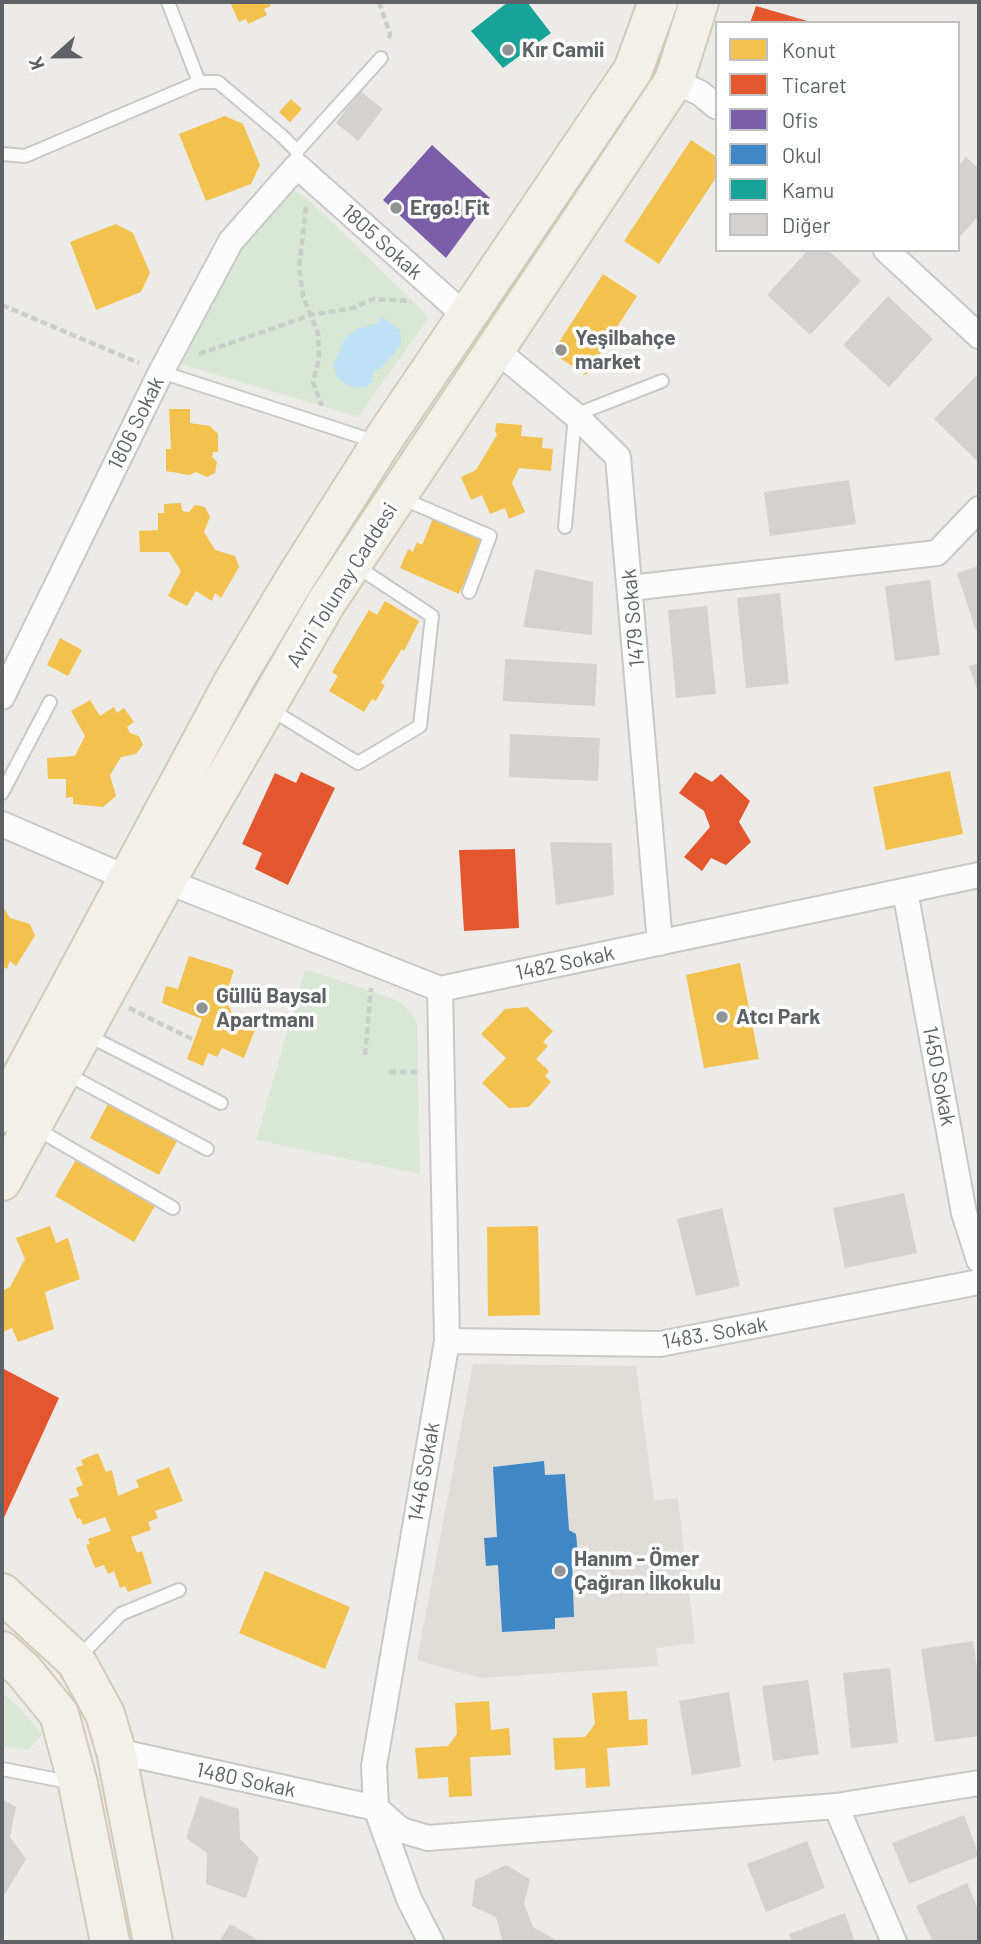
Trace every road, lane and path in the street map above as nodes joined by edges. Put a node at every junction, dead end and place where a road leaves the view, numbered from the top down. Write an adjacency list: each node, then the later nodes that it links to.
1 (168, 2): 6 (lane)
2 (379, 2): 5 (path)
3 (699, 2): 7 (main road, Avni Tolunay Caddesi)
4 (654, 7): 16 (main road, Avni Tolunay Caddesi)
5 (381, 58): 10 (lane)
6 (199, 82): 9 (lane); 10 (lane)
7 (674, 82): 8 (street); 18 (main road, Avni Tolunay Caddesi)
8 (715, 105)
9 (2, 155)
10 (296, 158): 16 (street, 1805 Sokak); 20 (street, 1806 Sokak)
11 (307, 196): 15 (path)
12 (888, 252): 17 (street)
13 (416, 302): 15 (path)
14 (2, 305): 20 (path)
15 (311, 315): 19 (path); 23 (path)
16 (468, 318): 24 (main road, Avni Tolunay Caddesi)
17 (979, 336)
18 (495, 349): 22 (street, 1479 Sokak); 25 (main road, Avni Tolunay Caddesi)
19 (197, 355)
20 (161, 372): 23 (lane); 31 (street, 1806 Sokak)
21 (662, 381): 22 (lane)
22 (575, 415): 27 (lane); 29 (street, 1479 Sokak)
23 (335, 428): 24 (lane)
24 (381, 443): 37 (main road, Avni Tolunay Caddesi)
25 (398, 497): 28 (main road, Avni Tolunay Caddesi); 30 (lane)
26 (979, 509): 29 (street)
27 (565, 527)
28 (353, 564): 33 (main road, Avni Tolunay Caddesi); 33 (lane)
29 (630, 588): 40 (street, 1479 Sokak)
30 (469, 592)
31 (2, 697)
32 (50, 702): 34 (lane)
33 (267, 707): 38 (main road, Avni Tolunay Caddesi)
34 (2, 793)
35 (2, 824): 37 (street)
36 (979, 875): 39 (street, 1482 Sokak)
37 (127, 878): 51 (main road, Avni Tolunay Caddesi)
38 (166, 881): 42 (street); 44 (main road, Avni Tolunay Caddesi)
39 (905, 891): 40 (street, 1482 Sokak); 55 (street, 1450 Sokak)
40 (660, 943): 42 (street, 1482 Sokak)
41 (371, 987): 46 (path)
42 (440, 989): 57 (street, 1446 Sokak)
43 (125, 1006): 45 (path)
44 (83, 1033): 47 (main road, Avni Tolunay Caddesi); 50 (lane)
45 (194, 1040)
46 (366, 1055)
47 (62, 1071): 51 (main road, Avni Tolunay Caddesi); 52 (lane)
48 (389, 1072): 49 (path)
49 (422, 1072)
50 (221, 1103)
51 (17, 1119): 53 (main road, Avni Tolunay Caddesi); 54 (lane)
52 (207, 1149)
53 (2, 1181)
54 (173, 1208)
55 (979, 1259)
56 (979, 1282): 57 (street, 1483. Sokak)
57 (447, 1341): 67 (street, 1446 Sokak)
58 (179, 1590): 61 (lane)
59 (2, 1593): 61 (main road)
60 (2, 1651): 65 (main road)
61 (76, 1661): 62 (main road)
62 (116, 1751): 67 (street, 1480 Sokak); 69 (main road)
63 (2, 1769): 65 (lane)
64 (979, 1783): 66 (street)
65 (78, 1784): 68 (main road)
66 (836, 1806): 67 (street); 71 (street)
67 (376, 1808): 70 (street, 1446 Sokak)
68 (110, 1942)
69 (153, 1942)
70 (430, 1942)
71 (894, 1942)

